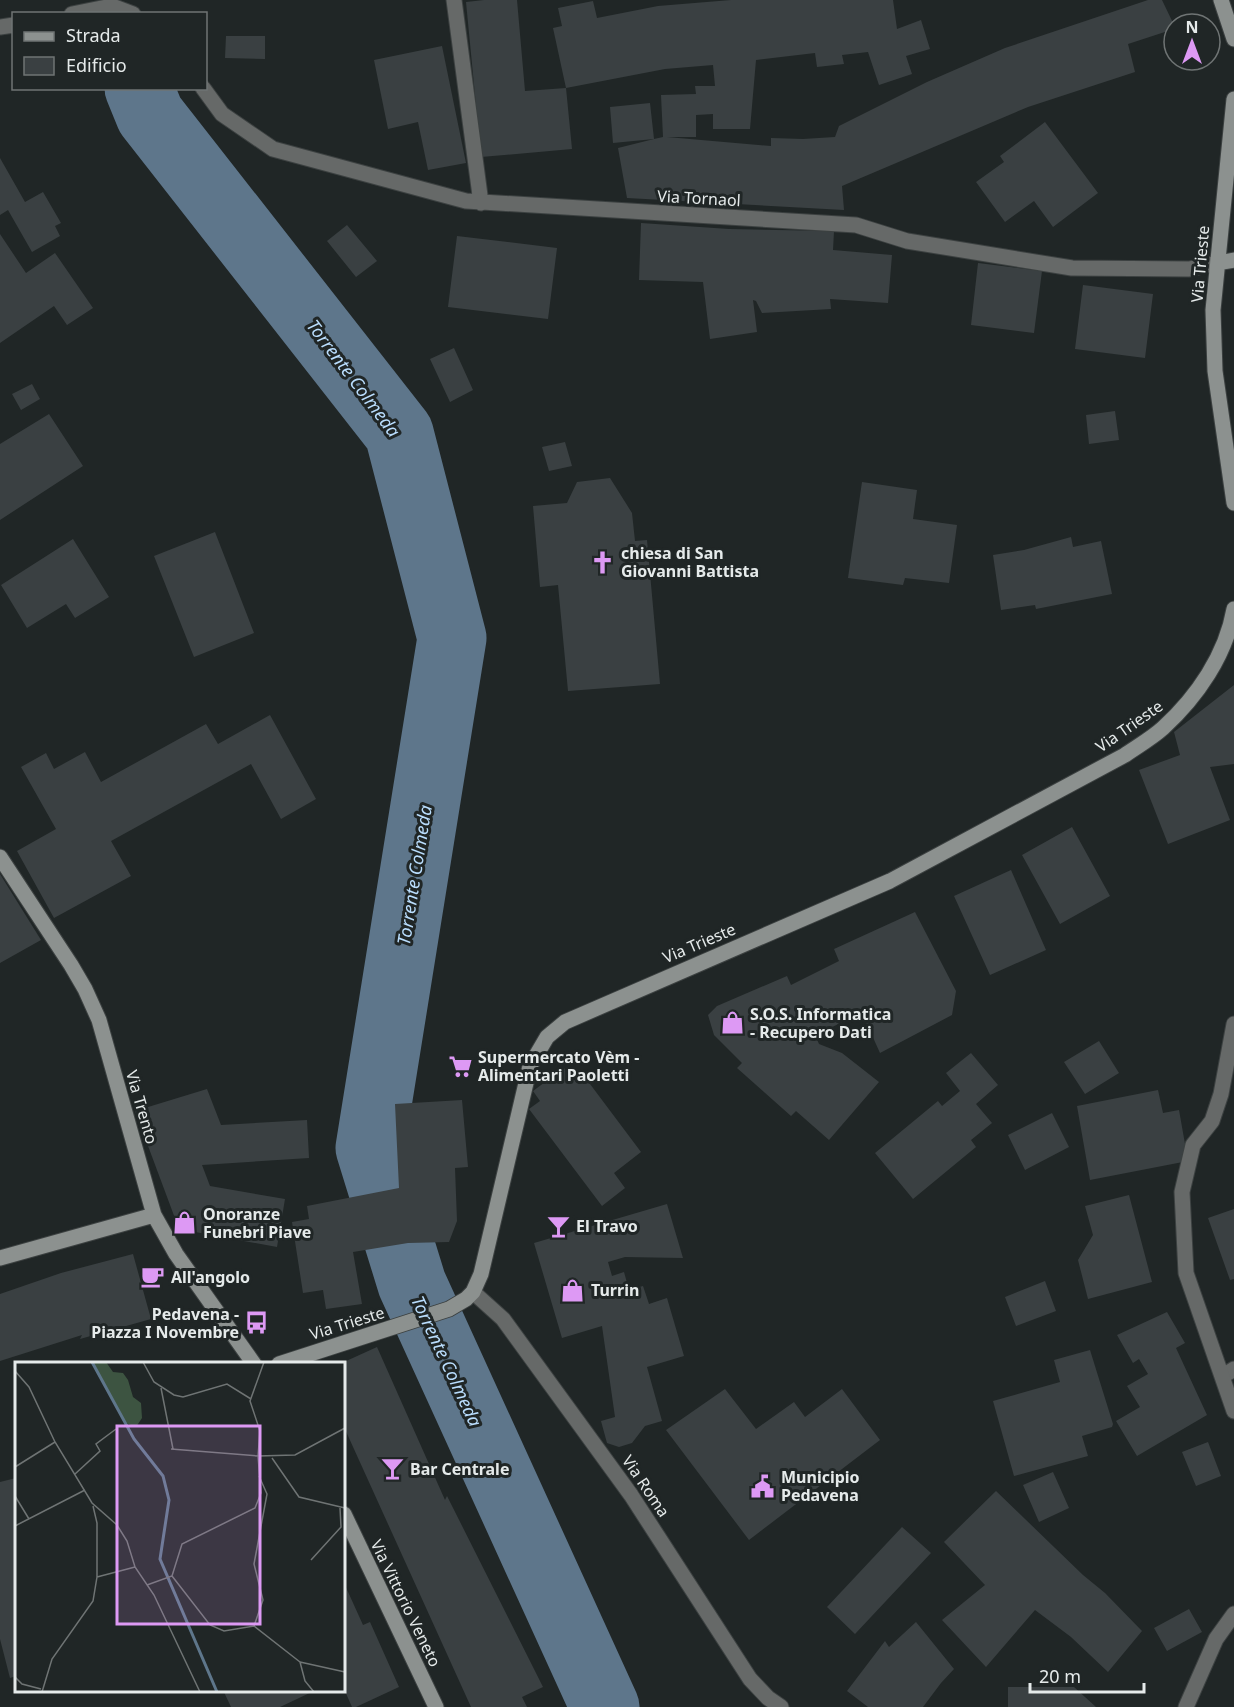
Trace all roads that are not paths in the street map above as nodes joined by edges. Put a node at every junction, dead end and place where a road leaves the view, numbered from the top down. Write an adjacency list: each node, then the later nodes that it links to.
1 (454, 0): 8 (street)
2 (1221, 0): 5 (main road)
3 (82, 12): 4 (street)
4 (128, 12)
5 (1234, 39)
6 (204, 90): 8 (street, Via Tornaol)
7 (1234, 99): 10 (main road, Via Trieste)
8 (481, 203): 10 (street, Via Tornaol)
9 (1234, 260): 10 (main road)
10 (1218, 263): 11 (main road, Via Trieste)
11 (1230, 439): 12 (main road, Via Trieste)
12 (1234, 503)
13 (1234, 609): 18 (main road, Via Trieste)
14 (0, 857): 16 (main road, Via Trento)
15 (1234, 1024): 21 (street)
16 (154, 1215): 17 (main road); 19 (main road, Via Trento)
17 (0, 1258)
18 (472, 1292): 20 (main road, Via Trieste); 26 (street, Via Roma)
19 (253, 1362)
20 (285, 1362)
21 (1228, 1373): 22 (street)
22 (1234, 1411)
23 (345, 1516): 25 (main road, Via Vittorio Veneto)
24 (1234, 1614): 27 (street)
25 (436, 1707)
26 (781, 1707)
27 (1186, 1707)

